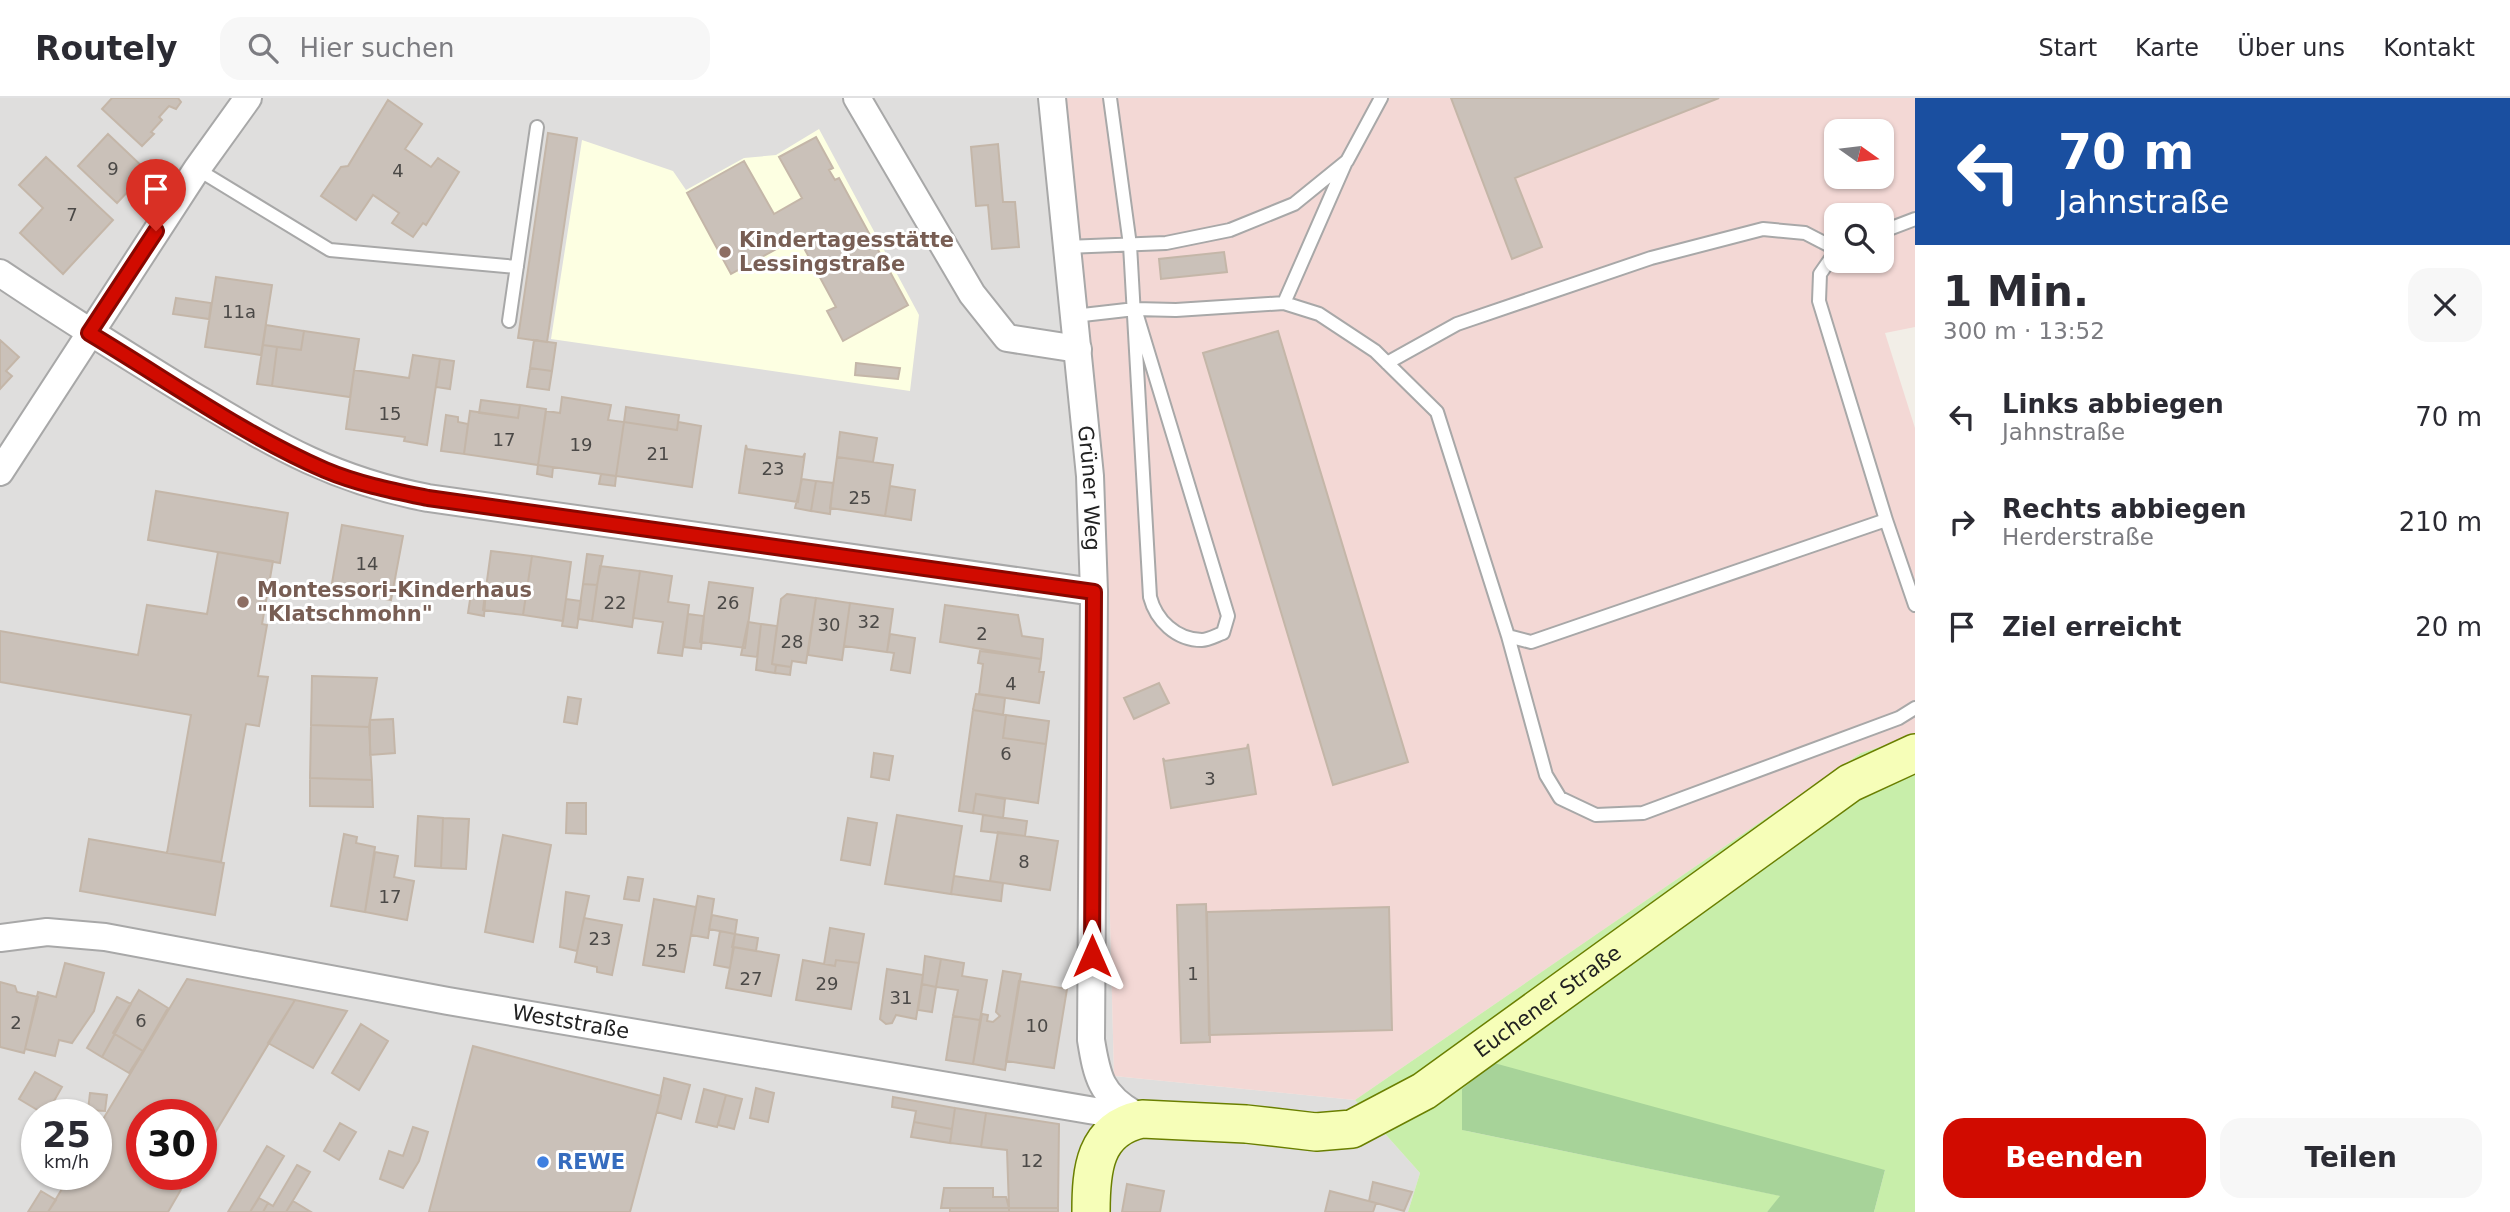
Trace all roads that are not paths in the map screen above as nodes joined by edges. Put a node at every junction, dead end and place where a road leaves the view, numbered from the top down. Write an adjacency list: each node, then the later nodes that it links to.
1 (248, 98): 8 (street)
2 (857, 98): 22 (street)
3 (1052, 98): 13 (street, Grüner Weg)
4 (1110, 98): 12 (lane)
5 (1381, 98): 7 (lane)
6 (537, 127): 14 (lane)
7 (1347, 161): 12 (lane); 17 (lane)
8 (197, 169): 14 (lane); 21 (street)
9 (1915, 219): 10 (lane)
10 (1894, 227)
11 (1824, 243): 23 (lane)
12 (1130, 245): 13 (lane); 18 (lane)
13 (1065, 247): 19 (street, Grüner Weg)
14 (517, 267): 20 (lane)
15 (1824, 268): 25 (lane)
16 (0, 274): 21 (street)
17 (1284, 303): 18 (lane); 23 (lane)
18 (1135, 309): 18 (lane); 19 (lane)
19 (1074, 316): 22 (street, Grüner Weg)
20 (509, 321)
21 (89, 333): 24 (street); 26 (street)
22 (1078, 349): 26 (street, Grüner Weg)
23 (1387, 363): 28 (lane)
24 (0, 472)
25 (1886, 520): 27 (lane); 28 (lane)
26 (1094, 592): 32 (street, Grüner Weg)
27 (1915, 606)
28 (1508, 636): 29 (lane)
29 (1915, 708)
30 (1915, 753): 32 (street, Euchener Straße)
31 (3, 929): 32 (street, Weststraße)
32 (1142, 1119): 33 (street)
33 (1091, 1212)

